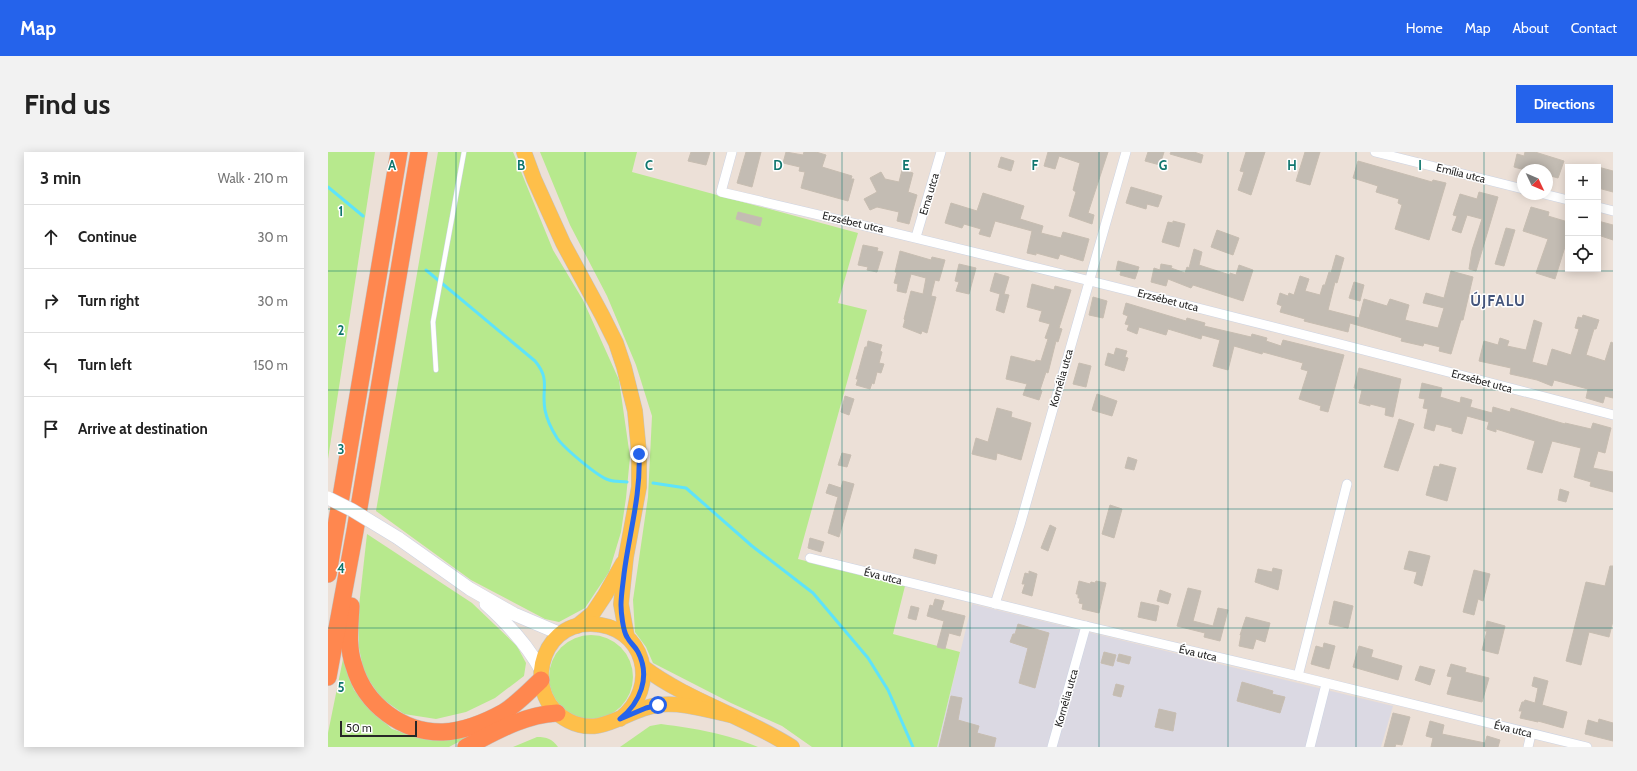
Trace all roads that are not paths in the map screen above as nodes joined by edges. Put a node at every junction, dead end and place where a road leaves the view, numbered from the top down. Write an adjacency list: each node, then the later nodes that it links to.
1 (399, 152): 20 (highway)
2 (419, 152): 21 (highway)
3 (464, 152): 16 (lane)
4 (524, 152): 23 (main road)
5 (732, 152): 14 (street, Erzsébet utca)
6 (942, 152): 14 (street, Erna utca)
7 (1126, 152): 15 (street, Kornélia utca)
8 (1376, 152): 9 (street, Emília utca)
9 (1517, 187)
10 (1553, 196): 11 (street)
11 (1565, 199)
12 (1601, 209): 13 (street)
13 (1613, 211)
14 (916, 237): 15 (street, Erzsébet utca)
15 (1090, 280): 17 (street, Erzsébet utca); 27 (street, Kornélia utca)
16 (436, 370)
17 (1613, 415)
18 (1347, 484): 34 (street)
19 (328, 498): 26 (street, bridge)
20 (338, 517): 22 (highway); 25 (highway)
21 (355, 531): 33 (highway); 35 (highway)
22 (328, 540)
23 (626, 557): 28 (main road); 31 (main road)
24 (810, 558): 27 (street, Éva utca)
25 (328, 574)
26 (470, 589): 30 (street); 33 (street)
27 (995, 604): 29 (street, Éva utca)
28 (577, 626): 30 (main road); 31 (main road)
29 (1086, 626): 34 (street, Éva utca); 43 (street, Kornélia utca)
30 (562, 634): 33 (main road)
31 (627, 637): 32 (main road)
32 (643, 667): 38 (main road); 39 (main road)
33 (541, 675): 37 (main road)
34 (1298, 676): 36 (street, Éva utca)
35 (328, 677)
36 (1326, 684): 40 (street, Éva utca); 44 (street)
37 (557, 713): 39 (main road); 41 (highway)
38 (730, 715): 39 (main road); 42 (main road)
39 (620, 719)
40 (1531, 734): 45 (street); 46 (street, Éva utca)
41 (466, 747)
42 (792, 747)
43 (1052, 747)
44 (1310, 747)
45 (1528, 747)
46 (1587, 747)

